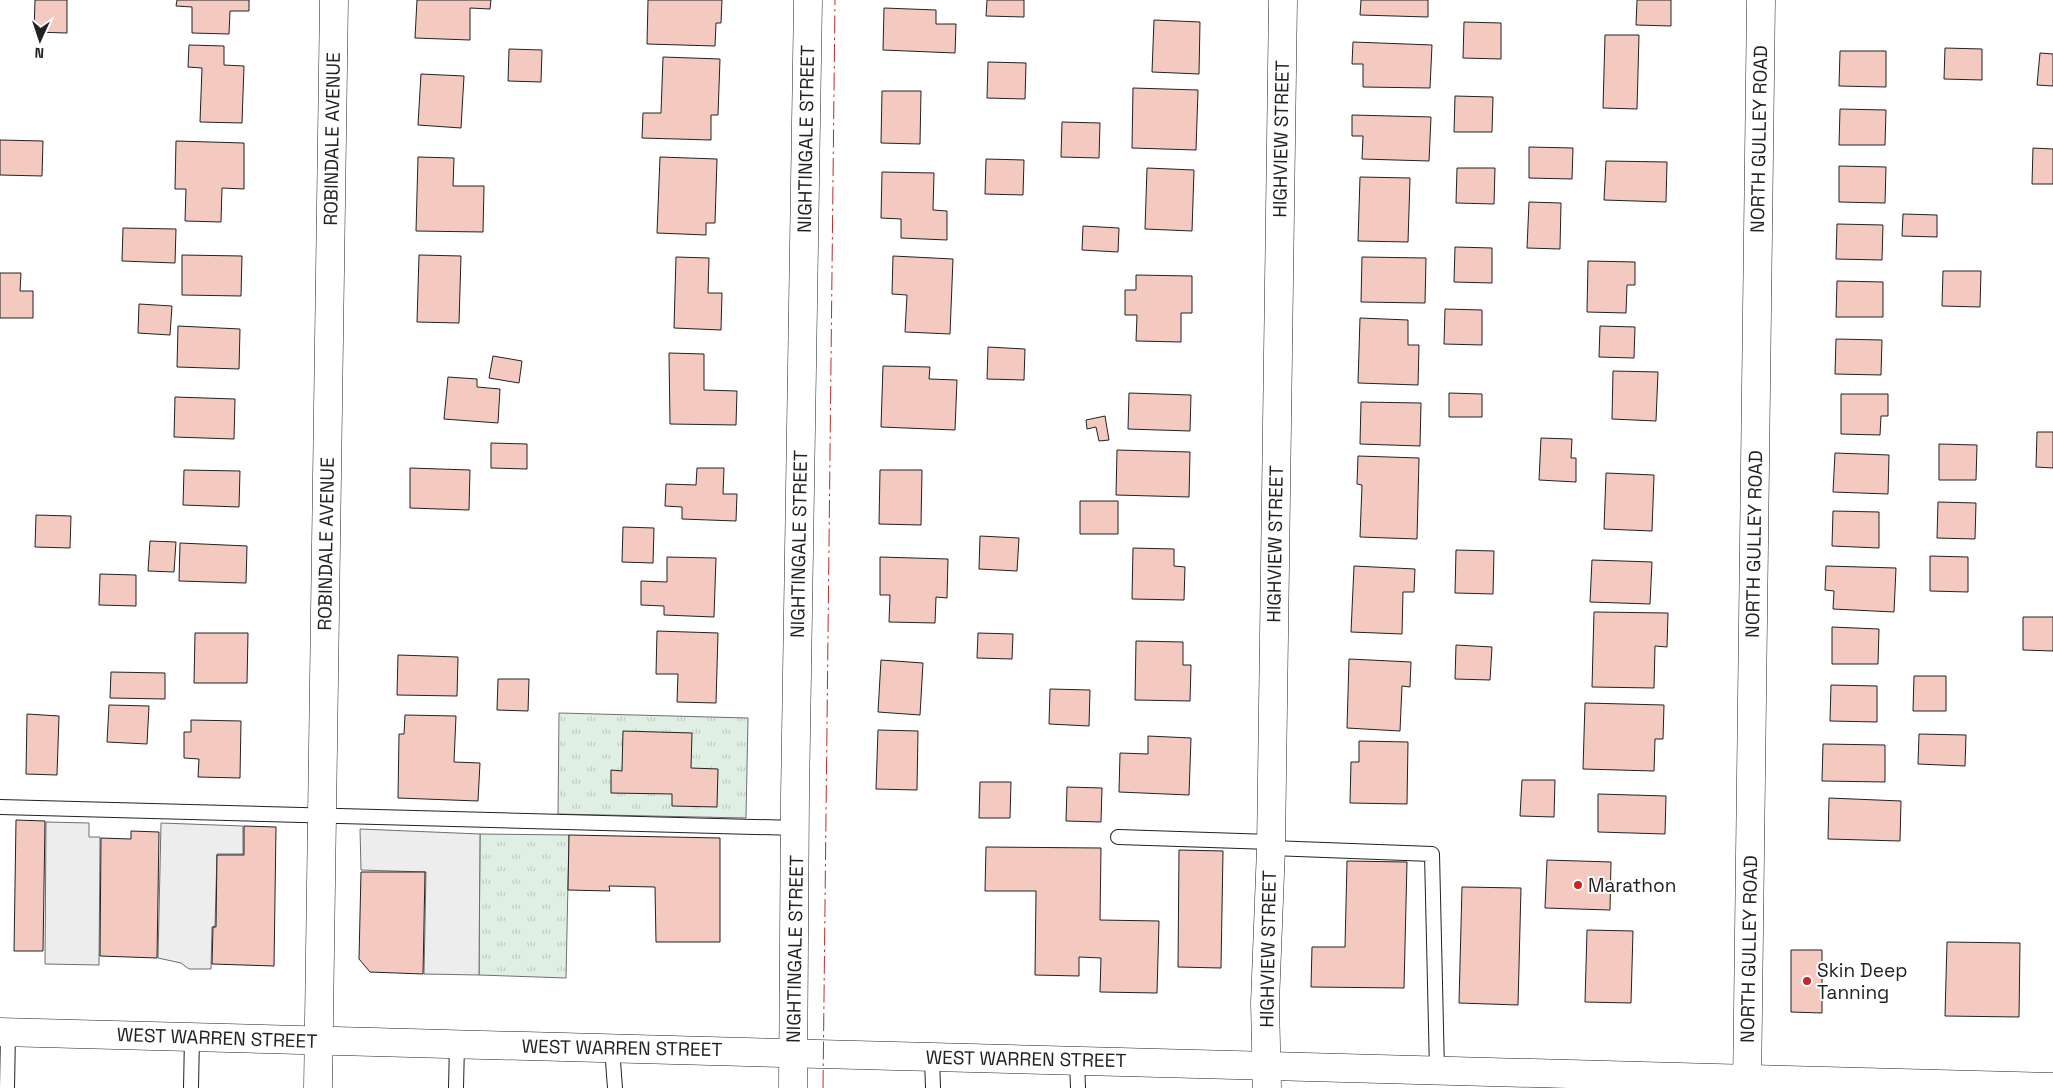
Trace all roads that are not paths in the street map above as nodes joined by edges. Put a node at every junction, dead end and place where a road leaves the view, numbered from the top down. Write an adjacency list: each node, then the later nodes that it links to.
1 (334, 0): 6 (street, ROBINDALE AVENUE)
2 (808, 0): 7 (street, NIGHTINGALE STREET)
3 (1283, 0): 9 (street, HIGHVIEW STREET)
4 (1761, 0): 20 (street, NORTH GULLEY ROAD)
5 (0, 807): 6 (lane)
6 (322, 816): 7 (lane); 12 (street, ROBINDALE AVENUE)
7 (796, 828): 15 (street, NIGHTINGALE STREET)
8 (1118, 837): 9 (lane)
9 (1271, 845): 18 (lane); 19 (street, HIGHVIEW STREET)
10 (4, 1032): 11 (street, WEST WARREN STREET); 22 (lane)
11 (192, 1037): 12 (street, WEST WARREN STREET); 23 (lane)
12 (318, 1041): 13 (street, WEST WARREN STREET); 24 (street, ROBINDALE AVENUE)
13 (457, 1044): 14 (street, WEST WARREN STREET); 25 (lane)
14 (612, 1048): 15 (street, WEST WARREN STREET); 26 (lane)
15 (794, 1053): 16 (street, WEST WARREN STREET); 27 (street, NIGHTINGALE STREET)
16 (932, 1058): 17 (street, WEST WARREN STREET); 28 (lane)
17 (1077, 1060): 19 (street, WEST WARREN STREET); 29 (lane)
18 (1437, 1070): 19 (street, WEST WARREN STREET); 20 (street, WEST WARREN STREET)
19 (1267, 1077)
20 (1747, 1083): 21 (street, WEST WARREN STREET)
21 (2053, 1087)
22 (7, 1088)
23 (191, 1088)
24 (318, 1088)
25 (456, 1088)
26 (616, 1088)
27 (793, 1088)
28 (933, 1088)
29 (1078, 1088)

